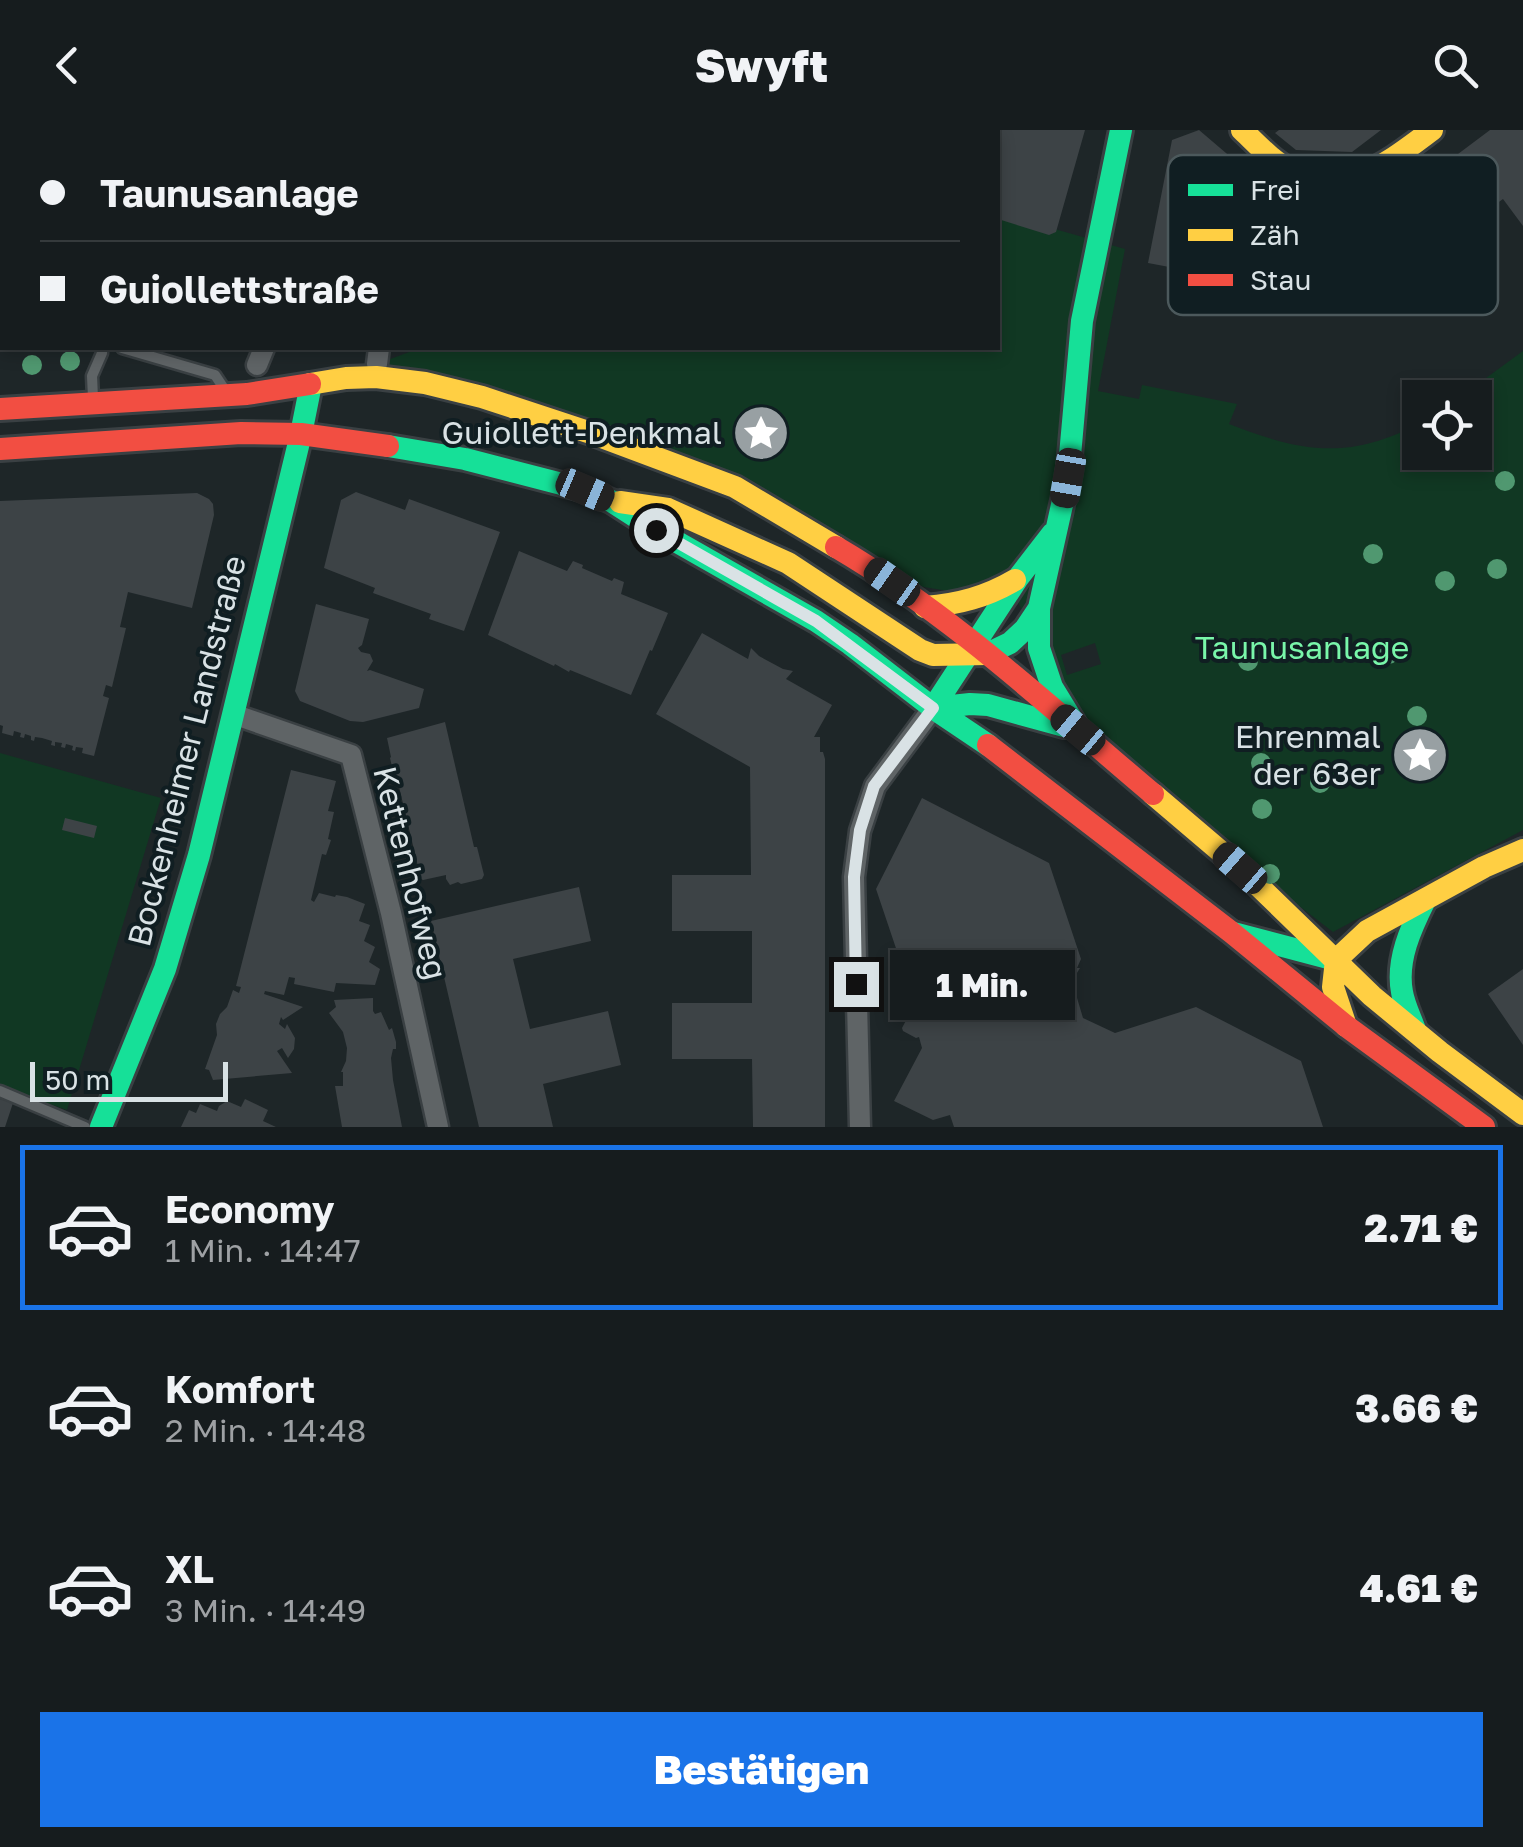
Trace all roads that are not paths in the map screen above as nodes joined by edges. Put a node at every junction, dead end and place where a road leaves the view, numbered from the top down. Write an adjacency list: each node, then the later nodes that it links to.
1 (1122, 130): 15 (main road)
2 (1242, 130): 4 (main road)
3 (1432, 130): 5 (main road)
4 (1270, 155)
5 (1396, 155)
6 (102, 350): 10 (lane)
7 (129, 350): 9 (lane)
8 (311, 384): 9 (main road); 12 (main road, Bockenheimer Landstraße); 17 (main road)
9 (237, 395): 10 (main road)
10 (93, 404): 11 (main road)
11 (0, 408)
12 (301, 434): 13 (main road); 14 (main road); 22 (main road, Bockenheimer Landstraße)
13 (0, 448)
14 (610, 501): 19 (main road); 21 (main road)
15 (1060, 523): 16 (main road); 18 (main road)
16 (1018, 578): 17 (main road); 19 (main road)
17 (925, 607): 19 (main road)
18 (1039, 608): 19 (main road); 23 (main road)
19 (976, 652): 20 (main road); 21 (main road); 23 (main road)
20 (970, 704): 21 (main road); 23 (main road); 24 (main road)
21 (933, 708): 24 (main road); 36 (street)
22 (233, 714): 34 (main road, Bockenheimer Landstraße); 35 (street, Kettenhofweg)
23 (1078, 730): 28 (main road)
24 (979, 738): 27 (main road)
25 (1523, 850): 26 (main road)
26 (1424, 900): 28 (main road); 30 (main road)
27 (1230, 932): 28 (main road); 29 (main road)
28 (1336, 960): 29 (main road); 30 (main road)
29 (1346, 1026): 37 (main road)
30 (1415, 1030): 32 (main road)
31 (0, 1091): 33 (lane)
32 (1523, 1114)
33 (85, 1127)
34 (101, 1127)
35 (438, 1127)
36 (860, 1127)
37 (1484, 1127)

